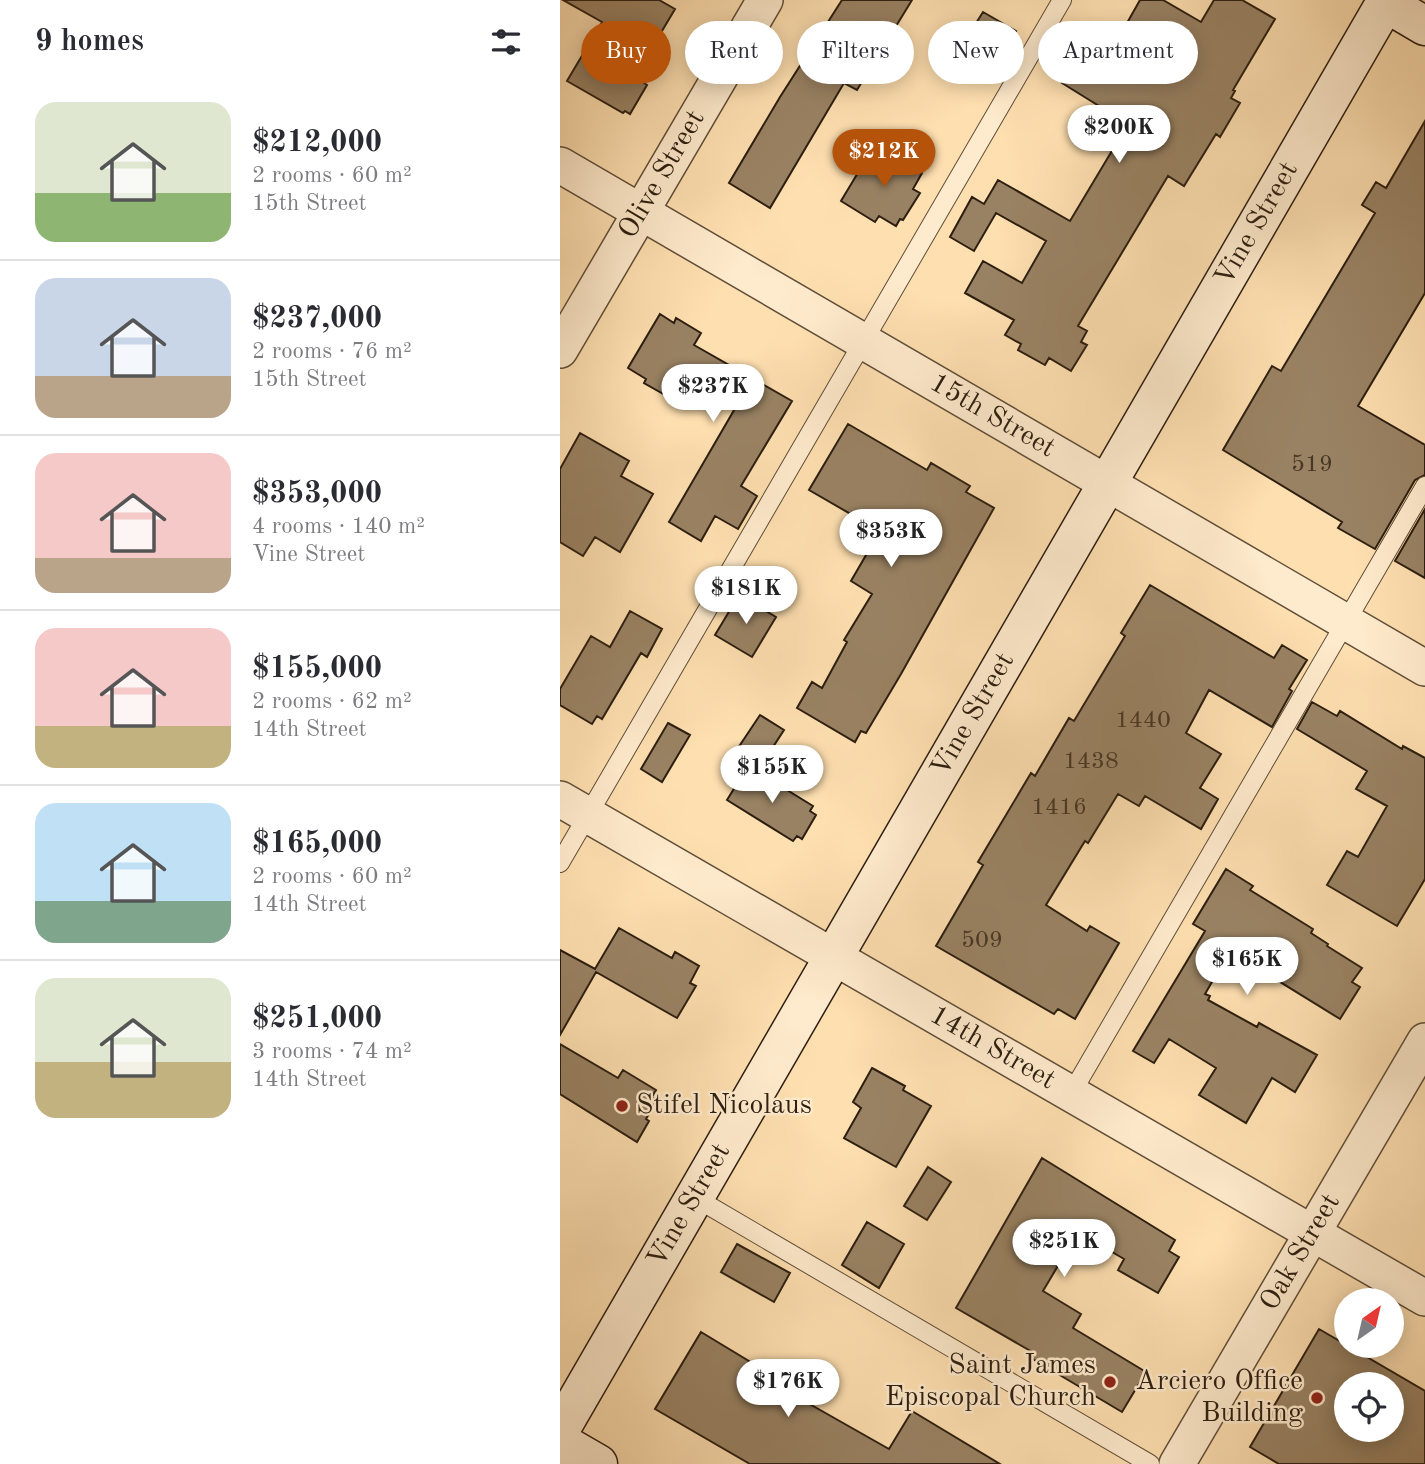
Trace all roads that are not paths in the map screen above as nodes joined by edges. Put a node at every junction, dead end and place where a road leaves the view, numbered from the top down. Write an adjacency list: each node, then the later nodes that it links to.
1 (765, 0): 6 (street, Olive Street)
2 (1062, 0): 7 (lane)
3 (1384, 1): 4 (street); 9 (street, Vine Street)
4 (1425, 26)
5 (560, 166): 6 (street, 15th Street)
6 (640, 212): 7 (street, 15th Street); 8 (street, Olive Street)
7 (864, 342): 9 (street, 15th Street); 13 (lane)
8 (560, 350)
9 (1107, 482): 11 (street, 15th Street); 15 (street, Vine Street)
10 (1425, 486): 11 (lane)
11 (1346, 622): 12 (street, 15th Street); 17 (lane)
12 (1425, 668)
13 (574, 807): 14 (lane); 15 (street, 14th Street)
14 (560, 863)
15 (834, 956): 17 (street, 14th Street); 18 (street, Vine Street)
16 (1425, 1041): 19 (street, Oak Street)
17 (1071, 1094): 19 (street, 14th Street)
18 (694, 1197): 21 (street, Vine Street); 24 (lane)
19 (1311, 1232): 20 (street, 14th Street); 25 (street, Oak Street)
20 (1425, 1298)
21 (560, 1430)
22 (560, 1442): 23 (street)
23 (598, 1464)
24 (1150, 1464)
25 (1177, 1464)

